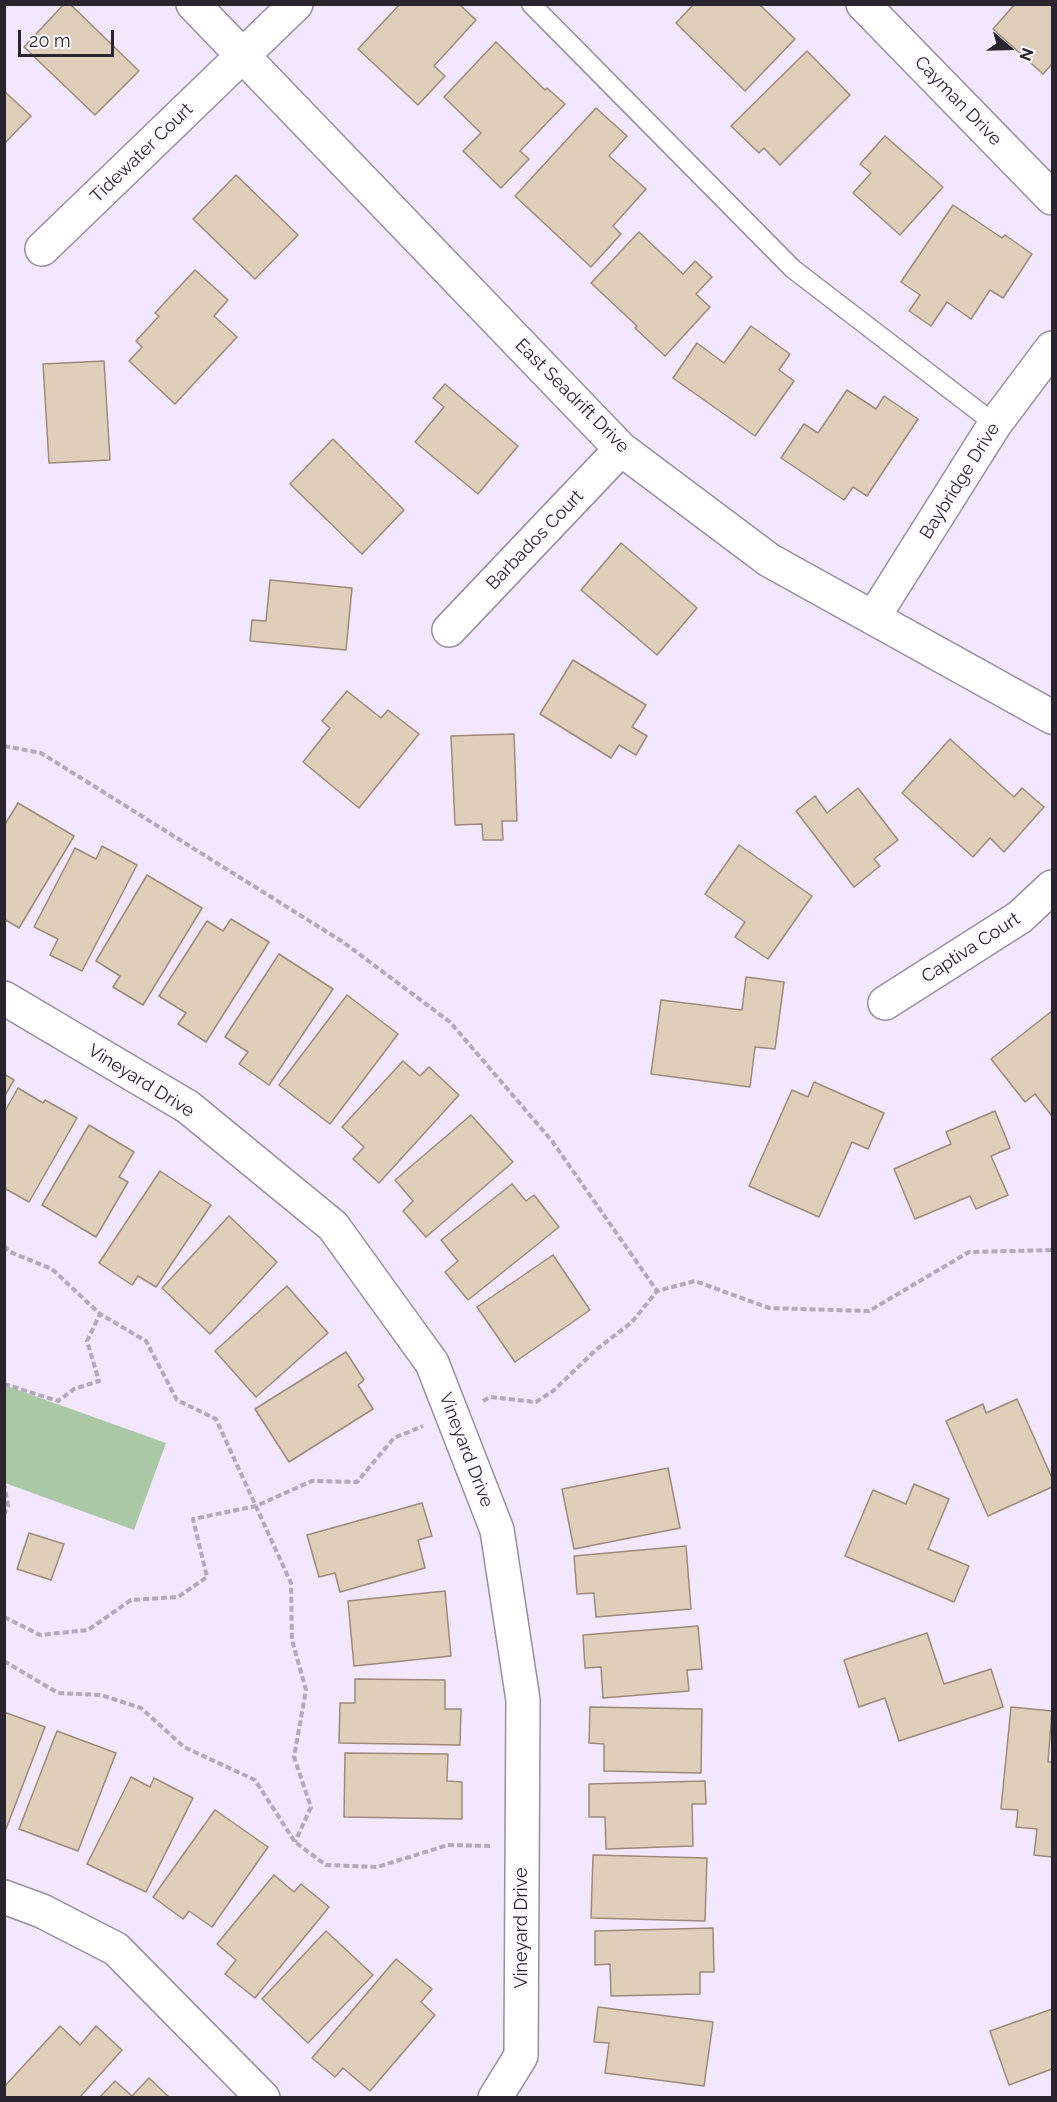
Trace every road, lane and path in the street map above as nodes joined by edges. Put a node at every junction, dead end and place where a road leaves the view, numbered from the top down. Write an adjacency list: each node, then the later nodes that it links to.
1 (193, 4): 5 (street, East Seadrift Drive)
2 (296, 4): 5 (street, Tidewater Court)
3 (531, 4): 9 (lane)
4 (863, 4): 6 (street, Cayman Drive)
5 (243, 57): 7 (street, Tidewater Court); 10 (street, East Seadrift Drive)
6 (1053, 198)
7 (42, 249)
8 (1053, 348): 9 (street, Baybridge Drive)
9 (995, 424): 11 (street, Baybridge Drive)
10 (621, 449): 11 (street, East Seadrift Drive); 12 (street, Barbados Court)
11 (873, 618): 13 (street, East Seadrift Drive)
12 (448, 630)
13 (1053, 717)
14 (4, 746): 20 (path)
15 (1053, 887): 17 (street, Captiva Court)
16 (4, 998): 23 (street, Vineyard Drive)
17 (885, 1003)
18 (4, 1246): 21 (path)
19 (1053, 1250): 20 (path)
20 (657, 1291): 23 (path)
21 (100, 1314): 22 (path); 25 (path)
22 (4, 1384)
23 (453, 1415): 25 (path); 30 (street, Vineyard Drive)
24 (4, 1483): 26 (path)
25 (256, 1506): 27 (path); 29 (path)
26 (4, 1515)
27 (4, 1617)
28 (4, 1661): 29 (path)
29 (295, 1842): 30 (path)
30 (522, 1847): 33 (street, Vineyard Drive)
31 (4, 1897): 32 (street)
32 (263, 2097)
33 (495, 2097)

